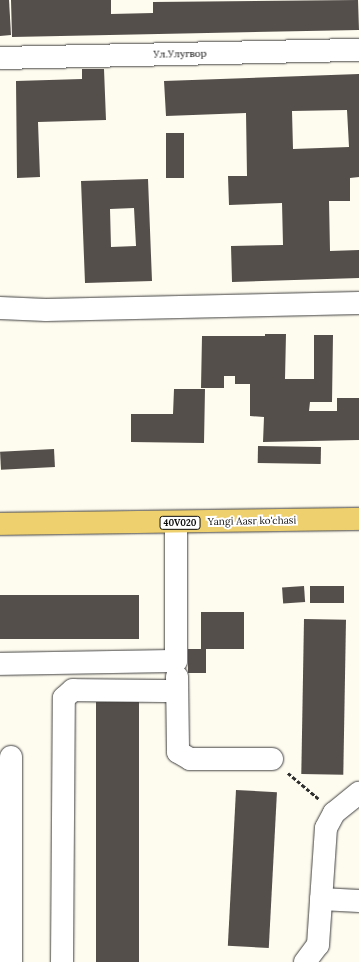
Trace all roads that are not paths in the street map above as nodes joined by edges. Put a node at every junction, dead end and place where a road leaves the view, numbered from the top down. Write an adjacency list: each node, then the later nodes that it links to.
1 (359, 50): 2 (street, Ул.Улугвор)
2 (0, 58)
3 (359, 303): 4 (street)
4 (0, 308)
5 (359, 519): 6 (main road, Yangi Aasr ko'chasi / 40V020)
6 (176, 523): 7 (main road, Yangi Aasr ko'chasi / 40V020); 8 (street)
7 (0, 524)
8 (176, 661): 9 (street); 10 (street)
9 (0, 664)
10 (177, 691): 12 (street); 17 (street)
11 (11, 757): 16 (street)
12 (272, 759)
13 (359, 793): 14 (street)
14 (321, 899): 15 (street); 18 (street)
15 (359, 901)
16 (11, 962)
17 (62, 962)
18 (305, 962)

